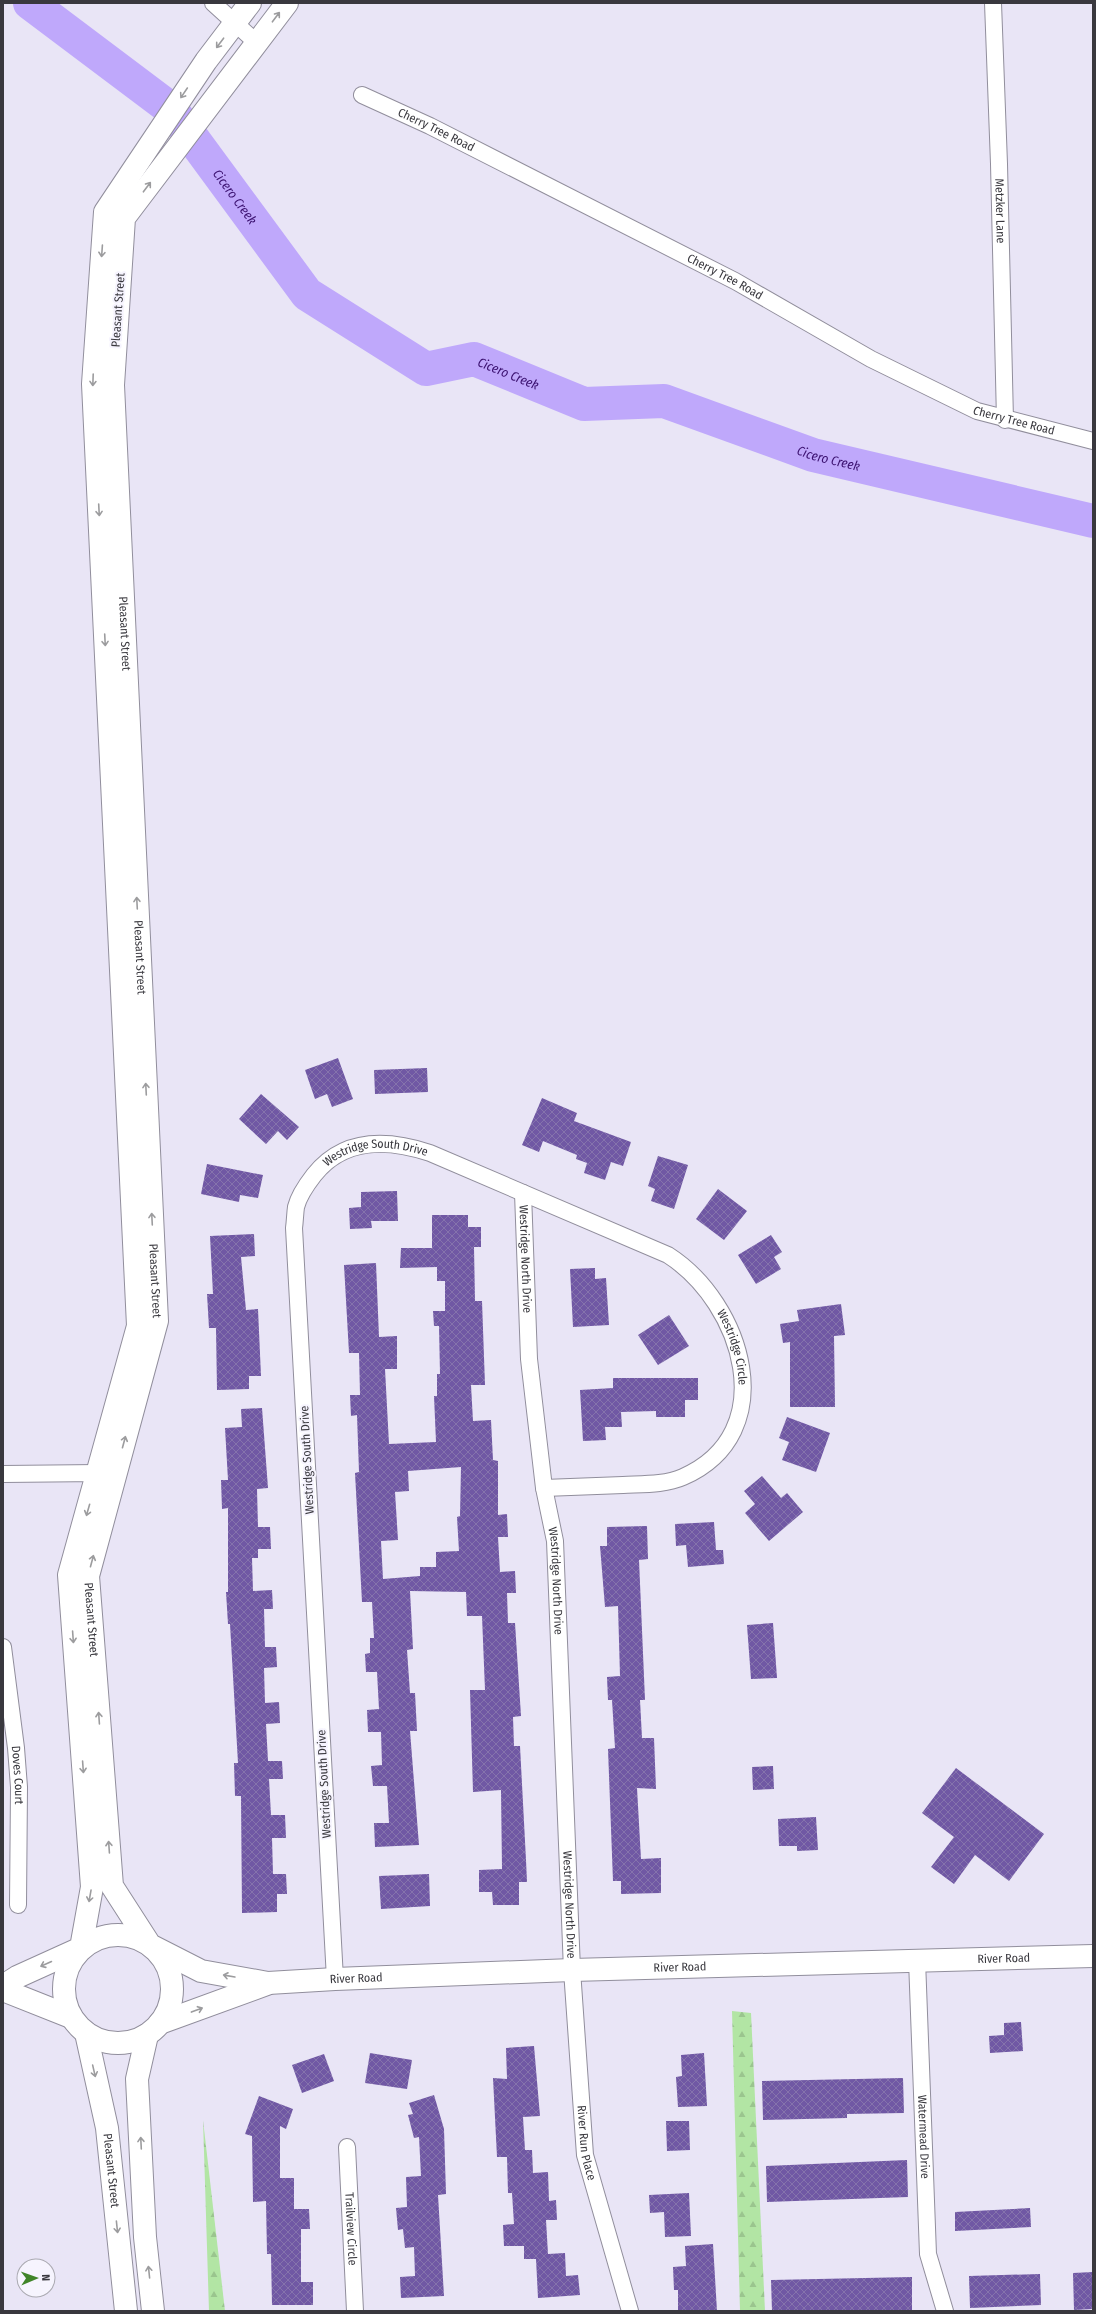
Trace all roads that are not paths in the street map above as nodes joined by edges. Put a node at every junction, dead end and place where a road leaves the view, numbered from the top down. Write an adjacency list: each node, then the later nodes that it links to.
1 (213, 3): 5 (street)
2 (250, 3): 5 (main road)
3 (287, 3): 6 (main road, one-way to 3)
4 (992, 3): 9 (street, Metzker Lane)
5 (235, 23): 6 (street); 8 (main road, one-way to 8)
6 (257, 43): 8 (main road, one-way to 6)
7 (362, 95): 9 (street, Cherry Tree Road)
8 (114, 215): 13 (main road, Pleasant Street)
9 (1005, 420): 10 (street, Cherry Tree Road)
10 (1093, 441)
11 (523, 1193): 14 (street, Westridge North Drive); 14 (street, Westridge Circle); 22 (street, Westridge South Drive)
12 (3, 1474): 13 (street)
13 (106, 1476): 17 (main road, Pleasant Street, one-way to 13); 18 (main road, Pleasant Street, one-way to 18)
14 (544, 1488): 21 (street, Westridge North Drive)
15 (3, 1647): 16 (street, Doves Court)
16 (18, 1905)
17 (150, 1945): 18 (main road); 23 (main road, River Road, one-way to 17); 27 (main road)
18 (81, 1948): 24 (main road, one-way to 24); 26 (main road)
19 (1093, 1956): 20 (main road, River Road)
20 (917, 1960): 21 (main road, River Road); 34 (street, Watermead Drive)
21 (572, 1970): 22 (main road, River Road); 33 (street, River Run Place)
22 (335, 1978): 23 (main road, River Road)
23 (268, 1983): 27 (main road, River Road, one-way to 23)
24 (3, 1986)
25 (3, 1990): 26 (main road)
26 (70, 2017): 28 (main road)
27 (154, 2029): 28 (main road); 31 (main road, one-way to 27)
28 (86, 2033): 30 (main road, Pleasant Street, one-way to 30)
29 (347, 2147): 32 (street, Trailview Circle)
30 (126, 2311)
31 (153, 2311)
32 (354, 2311)
33 (630, 2311)
34 (945, 2311)

